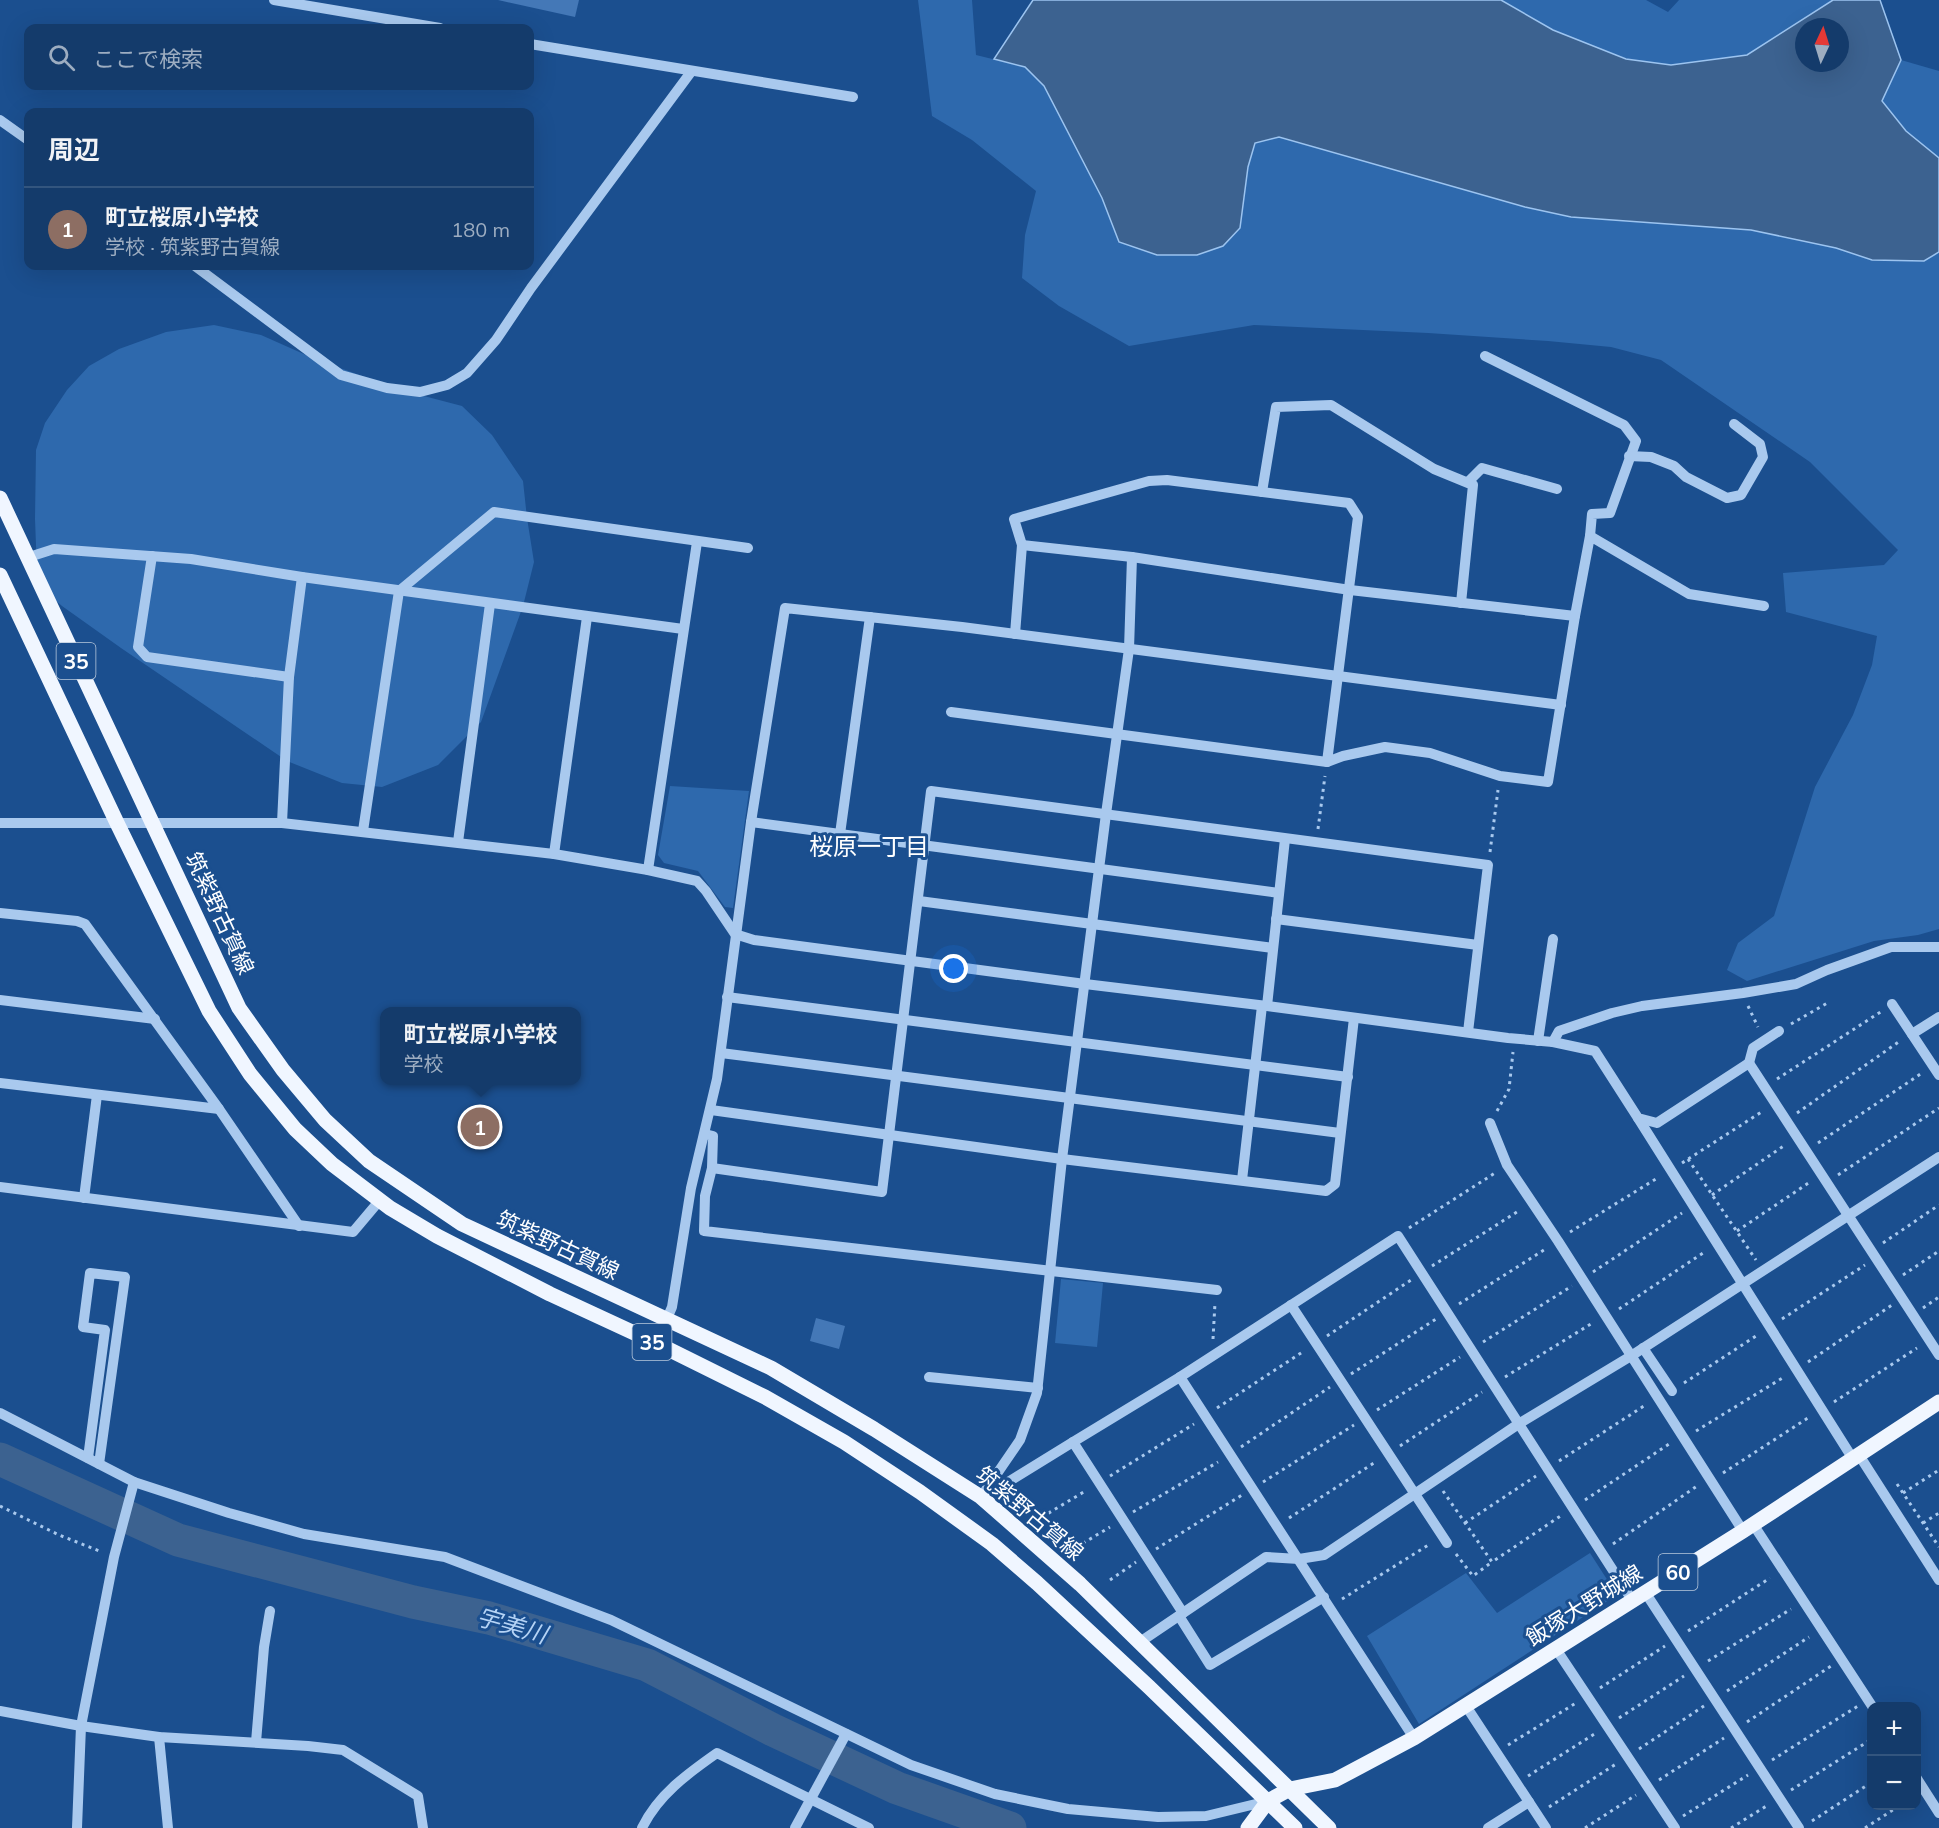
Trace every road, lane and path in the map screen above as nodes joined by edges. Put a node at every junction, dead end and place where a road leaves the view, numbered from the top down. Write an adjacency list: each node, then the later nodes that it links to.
1 (274, 0): 2 (street)
2 (416, 24)
3 (534, 45): 4 (street)
4 (691, 72): 5 (street); 8 (street)
5 (853, 97)
6 (0, 120): 7 (street)
7 (24, 137)
8 (200, 270)
9 (1485, 356): 11 (street)
10 (1734, 424): 11 (street)
11 (1629, 456): 16 (street)
12 (1468, 483): 13 (street); 14 (street); 27 (street)
13 (1557, 489)
14 (1262, 492): 18 (street); 25 (street)
15 (0, 498): 22 (main road, 筑紫野古賀線 / 35)
16 (1590, 536): 29 (street); 31 (street)
17 (697, 542): 19 (street); 26 (street); 33 (street)
18 (1022, 545): 21 (street); 34 (street)
19 (748, 548)
20 (152, 556): 22 (street); 24 (street); 37 (street)
21 (1132, 557): 25 (street); 35 (street)
22 (26, 558): 47 (main road, 筑紫野古賀線 / 35)
23 (0, 574): 46 (main road, 筑紫野古賀線 / 35)
24 (302, 577): 26 (street); 37 (street)
25 (1350, 590): 27 (street); 36 (street)
26 (399, 591): 28 (street); 49 (street)
27 (1461, 603): 31 (street)
28 (490, 604): 30 (street); 52 (street)
29 (1764, 606)
30 (586, 616): 33 (street); 55 (street)
31 (1575, 616): 38 (street)
32 (870, 617): 34 (street); 44 (street); 50 (street)
33 (683, 629): 57 (street)
34 (1015, 634): 35 (street)
35 (1129, 649): 36 (street); 40 (street)
36 (1339, 675): 38 (street); 41 (street)
37 (289, 677): 48 (street)
38 (1561, 705): 42 (street)
39 (951, 712): 40 (street)
40 (1117, 733): 41 (street); 43 (street)
41 (1327, 762): 42 (street); 53 (path)
42 (1500, 776): 56 (path)
43 (1106, 814): 51 (street); 54 (street); 58 (street)
44 (751, 822): 50 (street); 64 (street)
45 (0, 823): 46 (street)
46 (117, 823): 47 (street); 121 (main road, 筑紫野古賀線 / 35)
47 (153, 823): 48 (street); 143 (main road, 筑紫野古賀線 / 35)
48 (282, 823): 49 (street)
49 (363, 831): 52 (street)
50 (840, 834): 54 (street)
51 (1285, 839): 53 (street); 59 (street)
52 (458, 842): 55 (street)
53 (1317, 843): 56 (street)
54 (925, 846): 58 (street); 60 (street)
55 (554, 854): 57 (street)
56 (1488, 865): 66 (street)
57 (648, 870): 64 (street)
58 (1099, 870): 59 (street); 63 (street)
59 (1279, 893): 62 (street)
60 (919, 901): 63 (street); 69 (street)
61 (0, 914): 79 (street)
62 (1276, 920): 66 (street); 67 (street)
63 (1092, 924): 67 (street); 70 (street)
64 (735, 934): 69 (street); 72 (street)
65 (1553, 939): 85 (street)
66 (1478, 945): 82 (street)
67 (1273, 948): 76 (street)
68 (1939, 948): 71 (street)
69 (911, 961): 70 (street); 80 (street)
70 (1085, 984): 76 (street); 88 (street)
71 (1743, 993): 86 (path); 87 (street)
72 (727, 997): 80 (street); 89 (street)
73 (0, 1000): 79 (street)
74 (1829, 1002): 81 (path)
75 (1892, 1004): 83 (street); 96 (path)
76 (1265, 1006): 78 (street); 91 (street)
77 (1939, 1017): 83 (street)
78 (1354, 1018): 82 (street); 94 (street)
79 (154, 1019): 100 (street)
80 (904, 1020): 88 (street); 93 (street)
81 (1779, 1031): 86 (street)
82 (1468, 1032): 84 (street)
83 (1912, 1034): 92 (street); 103 (path)
84 (1515, 1039): 85 (street); 105 (path)
85 (1538, 1041): 87 (street)
86 (1764, 1041): 90 (street)
87 (1553, 1042): 102 (street)
88 (1077, 1043): 91 (street); 98 (street)
89 (721, 1053): 93 (street); 101 (street)
90 (1749, 1063): 96 (street); 102 (street)
91 (1254, 1066): 94 (street); 104 (street)
92 (1936, 1070): 110 (path)
93 (897, 1076): 98 (street); 108 (street)
94 (1348, 1077): 106 (street)
95 (0, 1083): 97 (street)
96 (1765, 1087): 103 (street)
97 (97, 1095): 100 (street); 120 (street)
98 (1070, 1098): 104 (street); 112 (street)
99 (1939, 1108): 116 (path)
100 (219, 1109): 126 (street)
101 (711, 1110): 107 (street); 108 (street)
102 (1638, 1118): 124 (street)
103 (1787, 1120): 109 (street)
104 (1248, 1121): 106 (street); 117 (street)
105 (1490, 1123): 114 (street)
106 (1341, 1133): 117 (street)
107 (705, 1134): 115 (street); 143 (street)
108 (890, 1135): 112 (street); 115 (street)
109 (1797, 1137): 110 (street); 119 (path)
110 (1807, 1151): 116 (street)
111 (1939, 1157): 125 (street)
112 (1062, 1159): 117 (street); 132 (street)
113 (1688, 1159): 119 (path)
114 (1507, 1166): 122 (street); 128 (path)
115 (712, 1168): 132 (street)
116 (1824, 1178): 125 (street); 127 (path)
117 (1242, 1180)
118 (0, 1187): 120 (street)
119 (1712, 1195): 127 (path)
120 (84, 1198): 126 (street)
121 (380, 1200): 126 (street); 226 (main road, 筑紫野古賀線 / 35)
122 (1532, 1203): 135 (path); 142 (street)
123 (1939, 1205): 131 (path)
124 (1693, 1206): 129 (street); 134 (path)
125 (1849, 1216): 131 (street); 133 (street)
126 (298, 1226)
127 (1737, 1231): 133 (path)
128 (1398, 1236): 135 (street); 140 (street)
129 (1717, 1244): 137 (street); 141 (path)
130 (1939, 1251): 136 (path)
131 (1874, 1254): 136 (street); 144 (path)
132 (1050, 1270): 138 (street); 155 (street)
133 (1763, 1271): 137 (street)
134 (1593, 1272)
135 (1422, 1273): 146 (path); 154 (street)
136 (1892, 1282): 139 (street)
137 (1742, 1284): 144 (street); 147 (street)
138 (1216, 1290): 148 (path)
139 (1902, 1298): 145 (street); 151 (path)
140 (1291, 1305): 146 (street); 148 (street)
141 (1617, 1310)
142 (1606, 1315): 150 (street); 154 (path)
143 (666, 1321): 178 (main road, 筑紫野古賀線 / 35)
144 (1769, 1327): 151 (street); 156 (path)
145 (1929, 1340): 149 (street); 159 (path)
146 (1316, 1343): 161 (path); 166 (street)
147 (1643, 1348): 150 (street); 156 (street)
148 (1216, 1354): 153 (street)
149 (1939, 1355)
150 (1631, 1356): 157 (street); 162 (street)
151 (1796, 1370): 159 (street); 164 (path)
152 (929, 1377): 155 (street)
153 (1180, 1377): 161 (street); 165 (street)
154 (1494, 1384): 162 (street); 166 (path)
155 (1038, 1388): 178 (street)
156 (1672, 1391)
157 (1657, 1397): 163 (street); 171 (path)
158 (1939, 1402): 167 (main road, 飯塚大野城線 / 60)
159 (1821, 1410): 167 (street); 170 (path)
160 (0, 1413): 168 (street)
161 (1206, 1416): 177 (path); 188 (street)
162 (1520, 1423): 171 (street); 175 (street)
163 (1682, 1436): 173 (street); 182 (path)
164 (1702, 1439)
165 (1074, 1442): 177 (street); 178 (street)
166 (1389, 1454): 180 (street); 188 (path)
167 (1856, 1457): 189 (main road, 飯塚大野城線 / 60); 199 (street)
168 (88, 1458): 169 (street); 169 (street)
169 (99, 1464): 176 (street)
170 (1718, 1464)
171 (1548, 1468): 182 (street); 186 (path)
172 (1939, 1470): 179 (path)
173 (1709, 1478): 189 (street); 193 (path)
174 (1893, 1478): 179 (path)
175 (1435, 1480): 180 (street); 186 (path)
176 (134, 1482): 194 (street); 214 (street)
177 (1100, 1483): 184 (path); 185 (street)
178 (985, 1491): 204 (main road, 筑紫野古賀線 / 35)
179 (1903, 1493): 187 (path)
180 (1414, 1494): 190 (street); 196 (street)
181 (0, 1506): 194 (path)
182 (1574, 1507): 193 (street); 197 (path)
183 (1939, 1513): 187 (path)
184 (1042, 1517)
185 (1123, 1519): 192 (path); 195 (street)
186 (1465, 1523): 197 (path)
187 (1923, 1523): 191 (path)
188 (1278, 1525): 196 (street)
189 (1748, 1527): 200 (main road, 飯塚大野城線 / 60); 207 (street)
190 (1445, 1540): 197 (path); 201 (path)
191 (1939, 1547)
192 (1071, 1551)
193 (1602, 1551): 200 (street)
194 (115, 1553): 210 (street)
195 (1146, 1555): 198 (path); 203 (street)
196 (1299, 1559): 201 (street); 203 (street)
197 (1492, 1562)
198 (1110, 1580)
199 (1939, 1581)
200 (1639, 1596): 205 (main road, 飯塚大野城線 / 60); 225 (street)
201 (1327, 1602): 203 (street); 213 (street)
202 (270, 1611): 216 (street)
203 (1181, 1614): 204 (street)
204 (1140, 1642): 223 (main road, 筑紫野古賀線 / 35)
205 (1556, 1649): 206 (street); 208 (main road, 飯塚大野城線 / 60)
206 (1588, 1696): 211 (street); 217 (path)
207 (1869, 1702)
208 (1466, 1706): 213 (main road, 飯塚大野城線 / 60); 217 (street)
209 (0, 1711): 210 (street)
210 (81, 1726): 212 (street); 232 (street)
211 (1608, 1726): 218 (street); 220 (path)
212 (159, 1737): 216 (street); 233 (street)
213 (1414, 1738): 223 (main road, 飯塚大野城線 / 60)
214 (843, 1739): 224 (street); 226 (street)
215 (1867, 1741): 225 (path)
216 (256, 1742): 234 (street)
217 (1496, 1753): 220 (street)
218 (1628, 1756): 222 (street); 230 (path)
219 (1921, 1783): 229 (street)
220 (1517, 1784): 227 (street)
221 (1867, 1785): 231 (path)
222 (1648, 1787): 243 (path); 244 (street)
223 (1290, 1790): 226 (main road, 飯塚大野城線 / 60); 240 (main road, 筑紫野古賀線 / 35)
224 (812, 1796): 235 (street); 236 (street); 237 (street)
225 (1779, 1797): 245 (path); 246 (street)
226 (1268, 1801): 238 (main road, 飯塚大野城線 / 60); 239 (main road, 筑紫野古賀線 / 35)
227 (1529, 1802): 230 (street); 241 (street)
228 (1893, 1810): 247 (path)
229 (1939, 1812)
230 (1537, 1815): 242 (street)
231 (1809, 1822)
232 (77, 1828)
233 (168, 1828)
234 (423, 1828)
235 (642, 1828)
236 (795, 1828)
237 (869, 1828)
238 (1248, 1828)
239 (1295, 1828)
240 (1329, 1828)
241 (1488, 1828)
242 (1546, 1828)
243 (1585, 1828)
244 (1675, 1828)
245 (1731, 1828)
246 (1799, 1828)
247 (1865, 1828)

